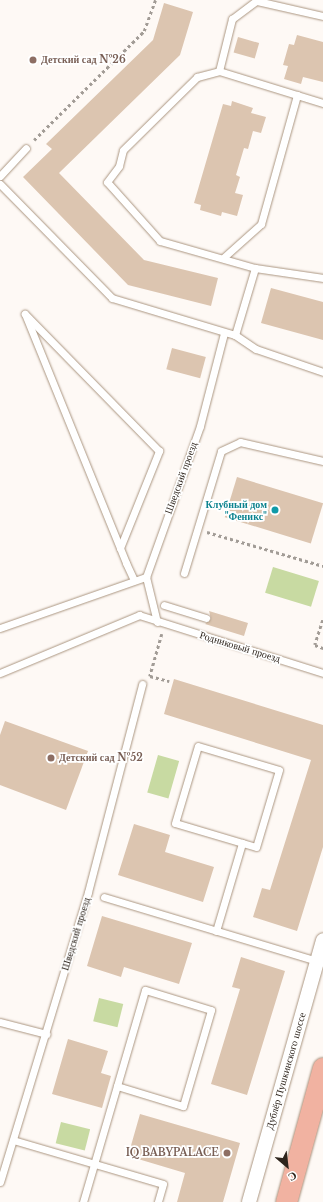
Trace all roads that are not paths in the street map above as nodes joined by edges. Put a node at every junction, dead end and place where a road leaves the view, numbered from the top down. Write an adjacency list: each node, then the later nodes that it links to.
1 (257, 0): 2 (lane); 3 (lane)
2 (323, 16)
3 (218, 71): 4 (lane); 9 (lane)
4 (297, 95): 5 (lane); 9 (lane)
5 (323, 103)
6 (26, 148): 7 (lane)
7 (0, 176)
8 (0, 184): 12 (lane)
9 (223, 258): 10 (lane)
10 (255, 268): 11 (lane); 13 (lane)
11 (323, 278)
12 (224, 334): 13 (lane); 18 (lane, Шведский проезд)
13 (235, 335): 14 (lane)
14 (323, 372)
15 (323, 461): 17 (lane)
16 (120, 548): 16 (lane); 19 (lane)
17 (184, 573)
18 (146, 577): 19 (lane); 22 (lane)
19 (134, 580): 23 (lane)
20 (164, 605): 21 (lane)
21 (206, 618)
22 (157, 622): 24 (lane, Родниковый проезд); 25 (lane, Родниковый проезд)
23 (0, 628)
24 (0, 673)
25 (323, 673)
26 (142, 684): 33 (lane, Шведский проезд)
27 (242, 843): 27 (lane); 29 (lane)
28 (104, 897): 29 (lane)
29 (216, 931): 31 (lane)
30 (323, 940): 31 (street, Дублёр Пушкинского шоссе)
31 (317, 961): 41 (street, Дублёр Пушкинского шоссе)
32 (0, 1022): 33 (lane)
33 (46, 1034): 36 (lane, Шведский проезд)
34 (323, 1068): 42 (main road)
35 (117, 1086): 35 (lane); 37 (lane)
36 (13, 1140): 37 (lane); 38 (lane, Шведский проезд)
37 (94, 1164): 39 (lane); 40 (lane)
38 (0, 1182)
39 (82, 1202)
40 (158, 1202)
41 (249, 1202)
42 (286, 1202)

